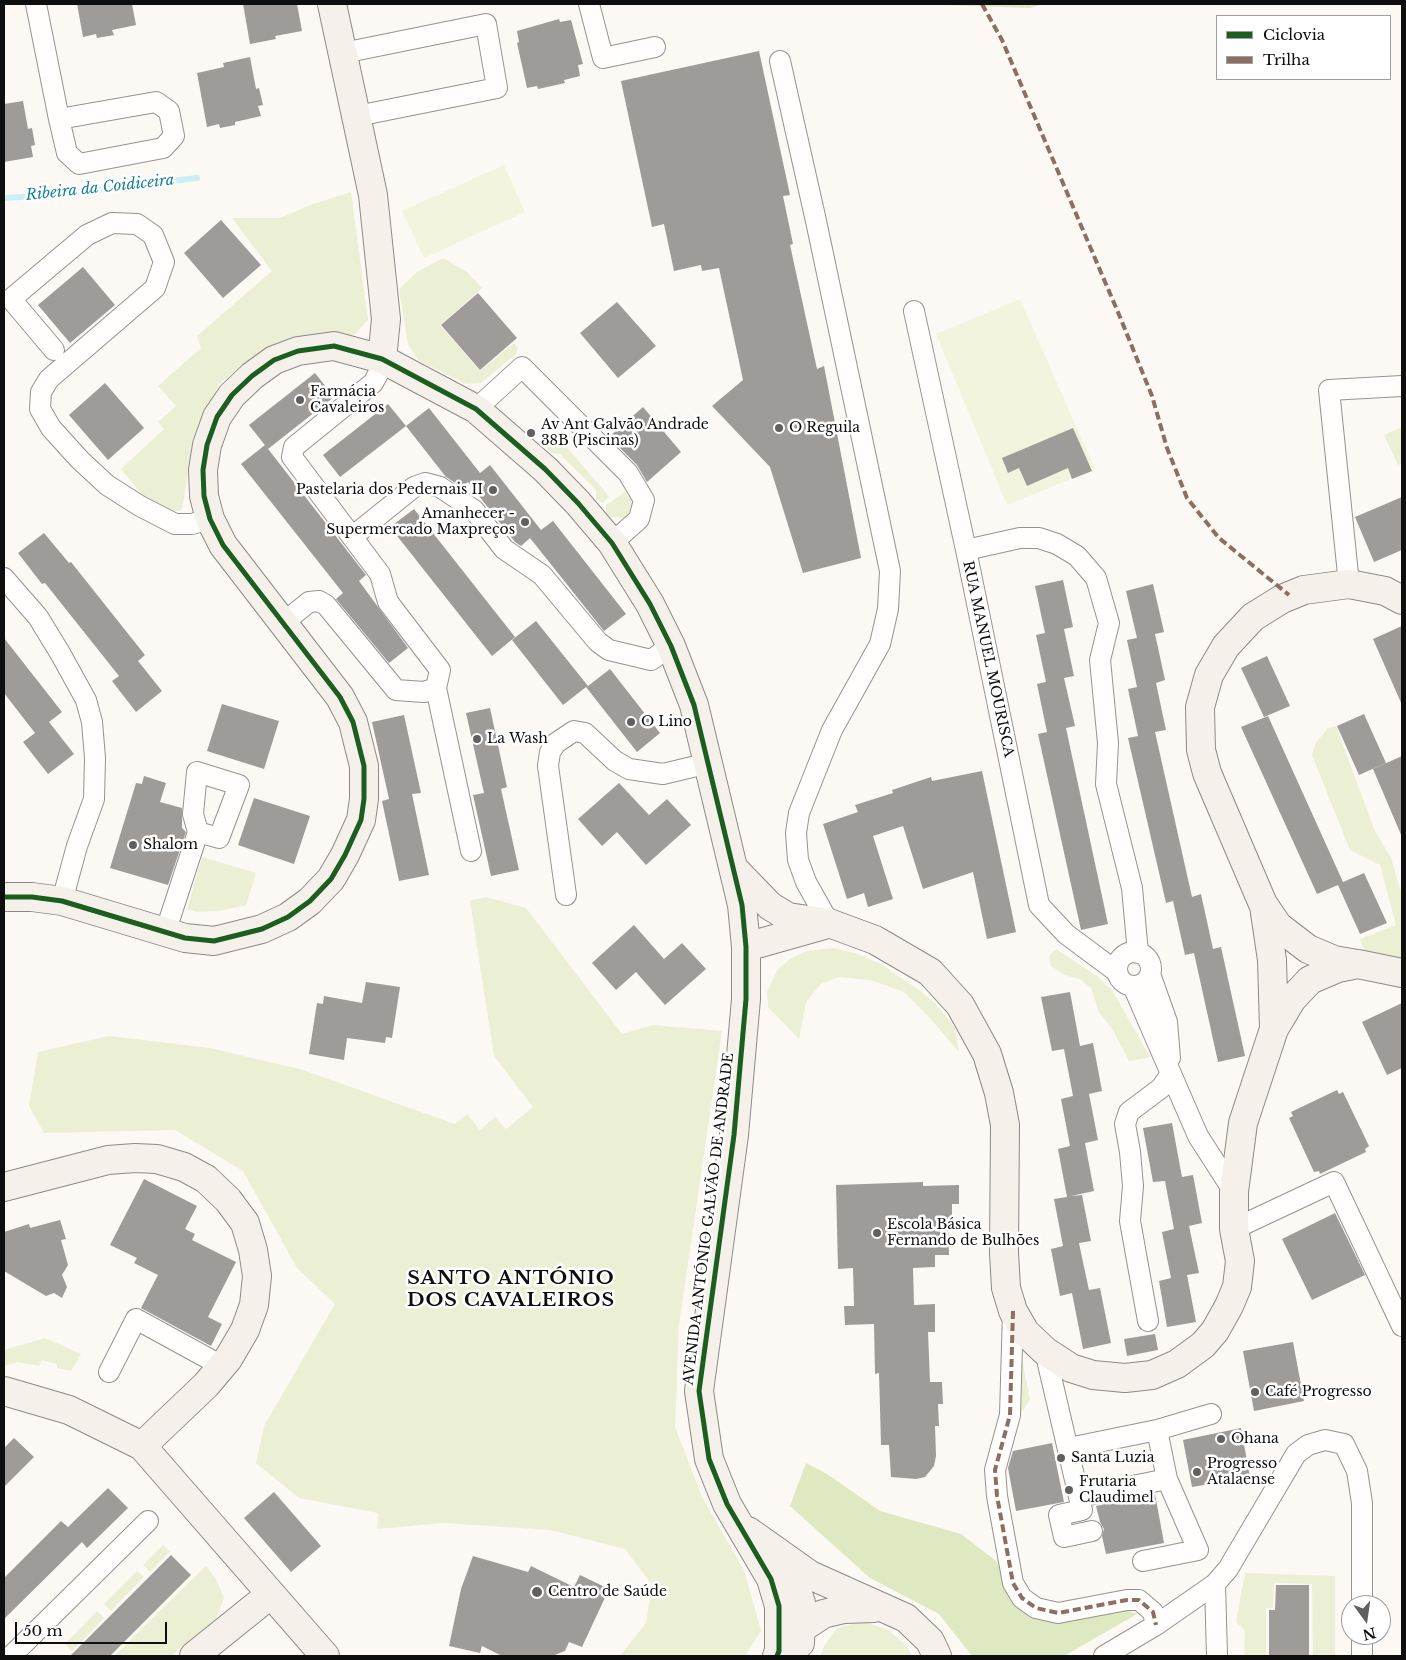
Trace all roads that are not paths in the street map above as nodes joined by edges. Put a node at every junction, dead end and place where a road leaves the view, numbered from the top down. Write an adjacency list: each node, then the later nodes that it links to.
1 (36, 4): 8 (street)
2 (332, 4): 5 (street)
3 (589, 4): 4 (street)
4 (655, 47)
5 (343, 53): 7 (street); 7 (street)
6 (780, 61): 33 (street)
7 (357, 116): 11 (street)
8 (59, 119): 8 (street)
9 (914, 311): 17 (street, RUA MANUEL MOURISCA)
10 (54, 350): 14 (street)
11 (382, 359): 13 (street, AVENIDA ANTÓNIO GALVÃO DE ANDRADE); 14 (street, AVENIDA ANTÓNIO GALVÃO DE ANDRADE); 15 (street)
12 (1402, 386): 19 (street)
13 (476, 409): 16 (street, AVENIDA ANTÓNIO GALVÃO DE ANDRADE); 16 (street)
14 (210, 519): 21 (street, AVENIDA ANTÓNIO GALVÃO DE ANDRADE)
15 (352, 537): 22 (street); 23 (street)
16 (612, 544): 22 (street, AVENIDA ANTÓNIO GALVÃO DE ANDRADE)
17 (966, 550): 36 (street); 38 (street, RUA MANUEL MOURISCA)
18 (4, 578): 30 (street)
19 (1349, 584): 20 (street); 31 (street)
20 (1402, 600)
21 (283, 623): 23 (street); 34 (street, AVENIDA ANTÓNIO GALVÃO DE ANDRADE)
22 (671, 646): 24 (street, AVENIDA ANTÓNIO GALVÃO DE ANDRADE)
23 (436, 688): 26 (street)
24 (709, 763): 27 (street, AVENIDA ANTÓNIO GALVÃO DE ANDRADE); 28 (street)
25 (198, 832): 34 (street)
26 (472, 850)
27 (734, 869): 32 (street); 35 (street, AVENIDA ANTÓNIO GALVÃO DE ANDRADE)
28 (566, 895)
29 (4, 897): 30 (street, AVENIDA ANTÓNIO GALVÃO DE ANDRADE)
30 (62, 901): 34 (street, AVENIDA ANTÓNIO GALVÃO DE ANDRADE)
31 (1263, 904): 37 (street); 42 (street)
32 (788, 916): 33 (street); 35 (street)
33 (829, 923): 35 (street); 47 (street)
34 (165, 932)
35 (745, 937): 61 (street, AVENIDA ANTÓNIO GALVÃO DE ANDRADE)
36 (1138, 952): 38 (street); 40 (street)
37 (1358, 964): 39 (street); 42 (street)
38 (1117, 972): 41 (street)
39 (1402, 973)
40 (1150, 974): 41 (street); 43 (street)
41 (1132, 986): 43 (street)
42 (1274, 1029): 45 (street)
43 (1170, 1075): 45 (street); 48 (street)
44 (4, 1187): 51 (street)
45 (1234, 1192): 46 (street)
46 (1234, 1230): 49 (street); 50 (street)
47 (1013, 1311): 50 (street); 69 (street)
48 (1148, 1321)
49 (1402, 1326)
50 (1045, 1351): 57 (street)
51 (222, 1366): 52 (street); 56 (street)
52 (109, 1372)
53 (4, 1391): 56 (street)
54 (1211, 1414): 55 (street)
55 (1157, 1430): 57 (street); 58 (street)
56 (142, 1446): 66 (street)
57 (1069, 1448): 59 (street)
58 (1167, 1479): 59 (street); 64 (street)
59 (1079, 1497): 62 (street)
60 (148, 1521): 72 (street)
61 (741, 1525): 63 (street); 71 (street, AVENIDA ANTÓNIO GALVÃO DE ANDRADE)
62 (1092, 1531)
63 (787, 1560): 68 (street); 70 (street)
64 (1143, 1560)
65 (1215, 1584): 67 (street); 69 (street); 77 (street)
66 (271, 1594): 73 (street); 74 (street)
67 (1362, 1595)
68 (881, 1608): 70 (street); 75 (street)
69 (1156, 1625): 76 (street)
70 (802, 1628): 71 (street)
71 (785, 1654)
72 (11, 1656)
73 (194, 1656)
74 (326, 1656)
75 (937, 1656)
76 (1104, 1656)
77 (1217, 1656)

